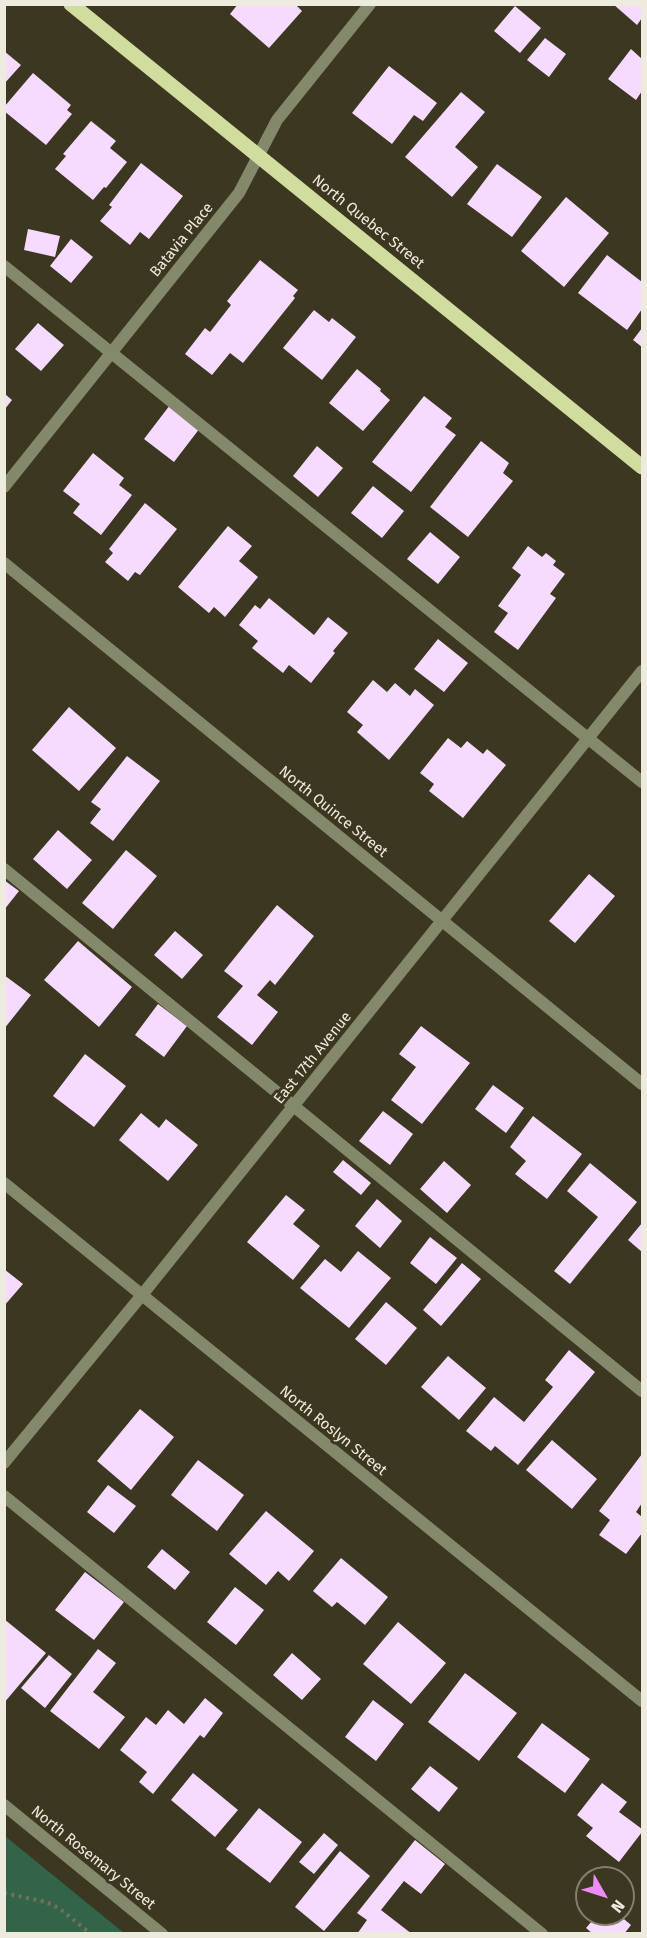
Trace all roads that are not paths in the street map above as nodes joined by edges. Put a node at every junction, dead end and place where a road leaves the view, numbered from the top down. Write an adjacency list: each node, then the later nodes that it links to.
1 (70, 4): 3 (main road, North Quebec Street)
2 (370, 4): 3 (street, Batavia Place)
3 (258, 157): 5 (street, Batavia Place); 6 (main road, North Quebec Street)
4 (4, 266): 5 (street)
5 (112, 352): 7 (street, Batavia Place); 10 (street)
6 (642, 467)
7 (4, 487)
8 (4, 563): 13 (street, North Quince Street)
9 (642, 671): 10 (street, East 17th Avenue)
10 (589, 738): 11 (street); 13 (street, East 17th Avenue)
11 (642, 782)
12 (4, 869): 15 (street)
13 (443, 921): 14 (street, North Quince Street); 15 (street, East 17th Avenue)
14 (642, 1084)
15 (294, 1105): 17 (street, East 17th Avenue); 18 (street)
16 (4, 1183): 17 (street, North Roslyn Street)
17 (142, 1295): 19 (street, East 17th Avenue); 21 (street, North Roslyn Street)
18 (642, 1391)
19 (4, 1463)
20 (4, 1496): 24 (street)
21 (642, 1701)
22 (4, 1805): 23 (street, North Rosemary Street)
23 (162, 1934)
24 (542, 1934)

